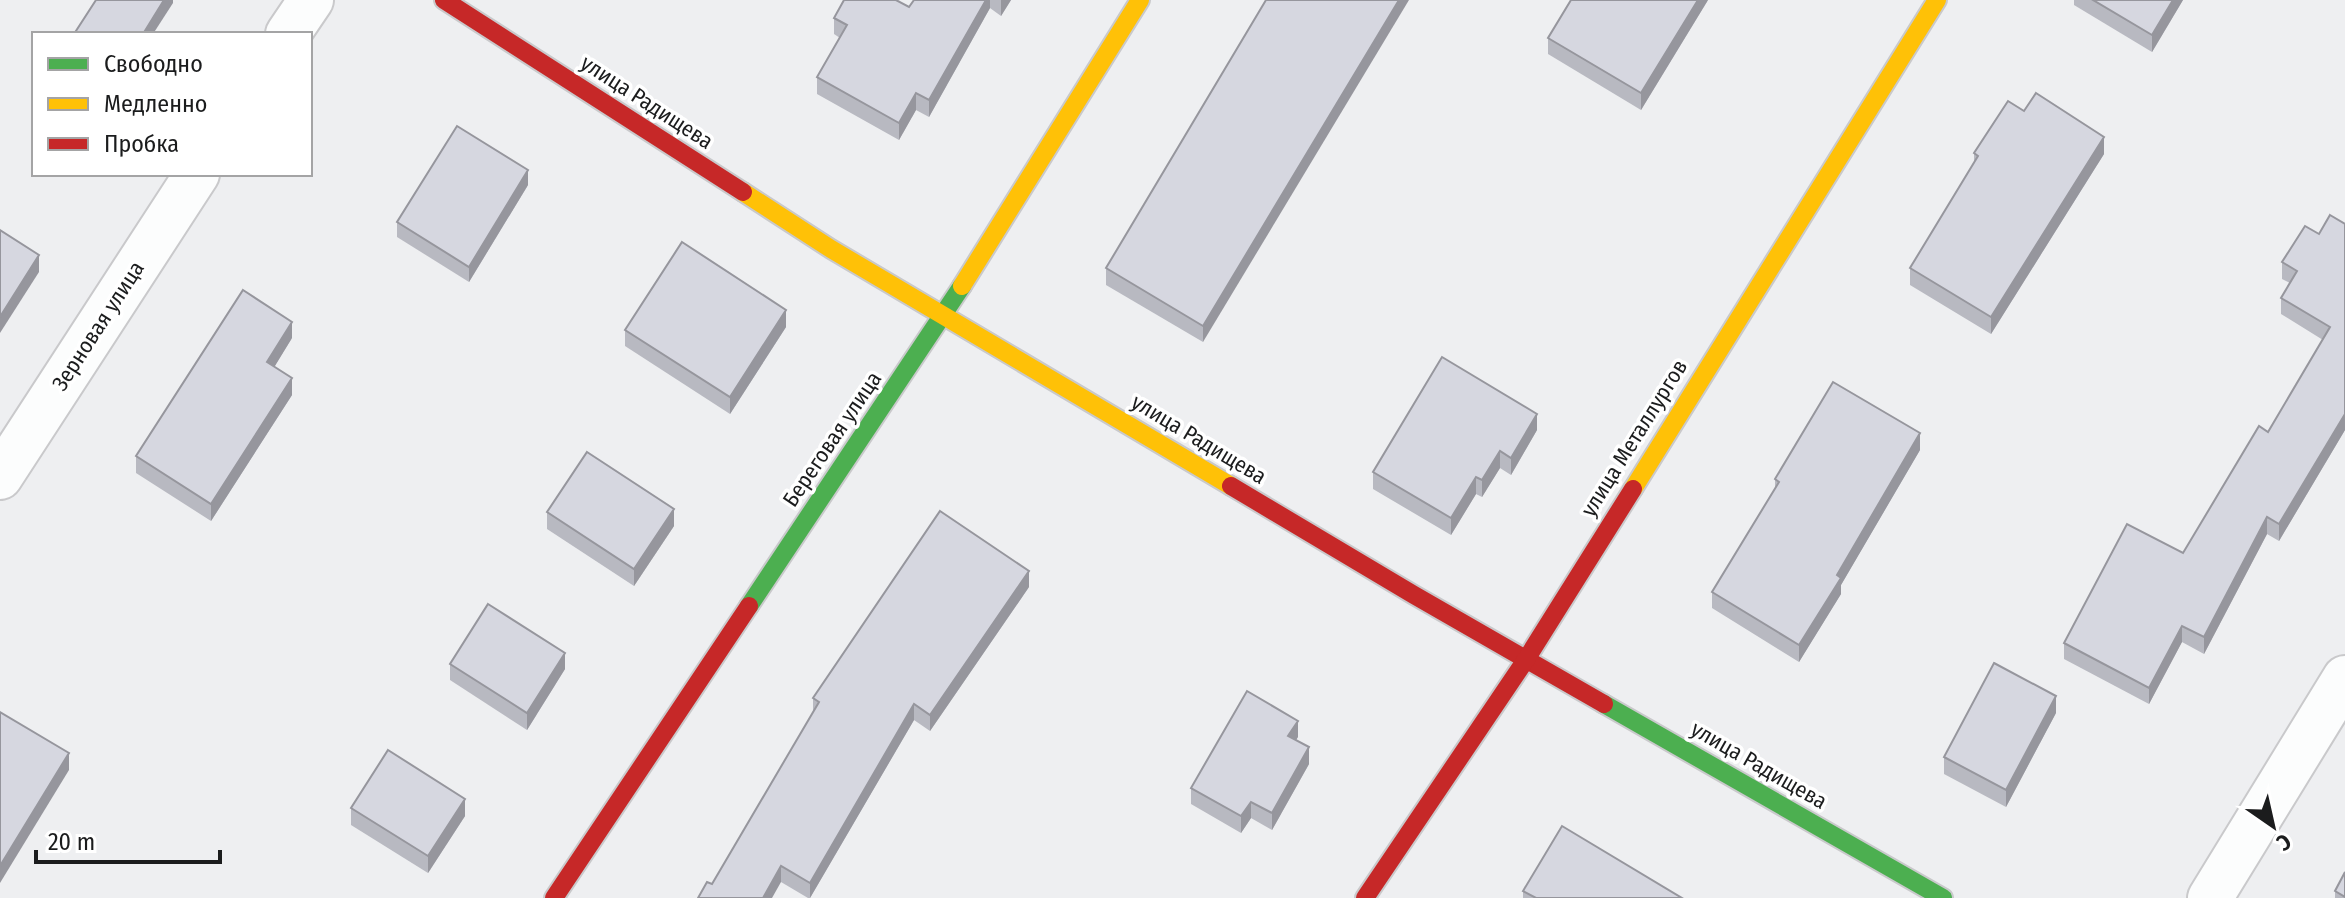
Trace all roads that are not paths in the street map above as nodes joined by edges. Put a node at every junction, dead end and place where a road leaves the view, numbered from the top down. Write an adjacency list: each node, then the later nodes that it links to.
1 (311, 0): 5 (street)
2 (444, 0): 7 (street, улица Радищева)
3 (1140, 0): 7 (street, Береговая улица)
4 (1937, 0): 9 (street, улица Металлургов)
5 (289, 32)
6 (196, 176): 8 (street, Зерновая улица)
7 (944, 314): 9 (street, улица Радищева); 11 (street, Береговая улица)
8 (0, 477)
9 (1527, 658): 12 (street, улица Металлургов); 13 (street, улица Радищева)
10 (2345, 678): 14 (street)
11 (554, 898)
12 (1365, 898)
13 (1943, 898)
14 (2210, 898)

